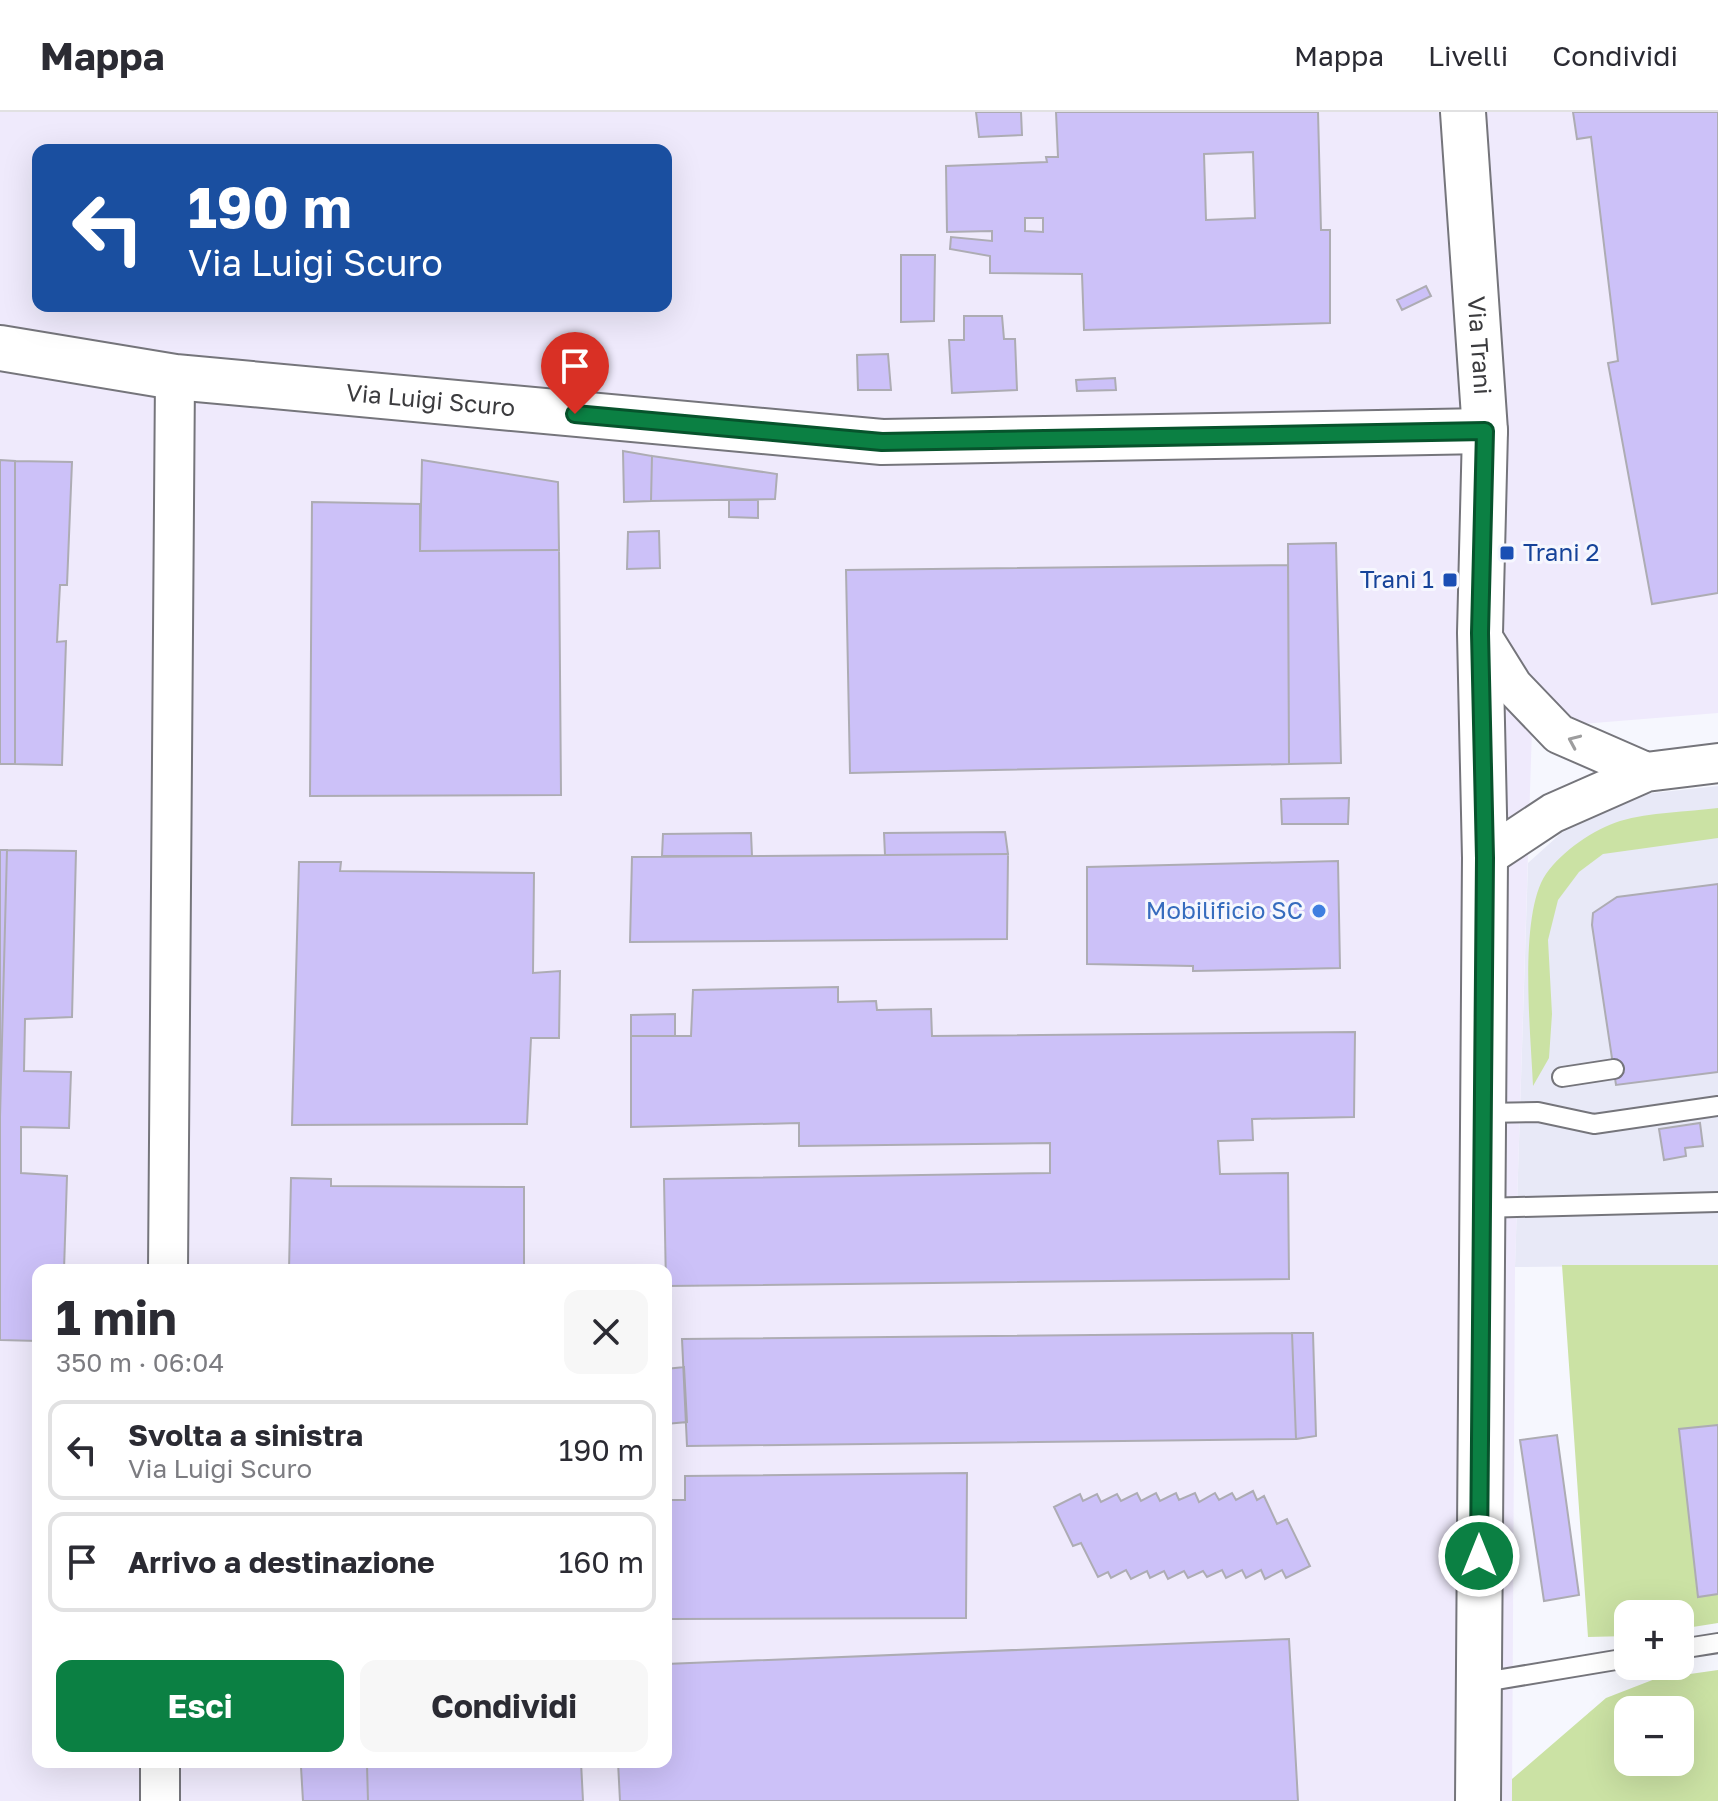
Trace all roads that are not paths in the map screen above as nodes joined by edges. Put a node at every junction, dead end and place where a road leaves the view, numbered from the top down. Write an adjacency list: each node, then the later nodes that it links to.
1 (1463, 112): 4 (main road, Via Trani)
2 (0, 348): 3 (main road, Via Luigi Scuro)
3 (175, 377): 4 (main road, Via Luigi Scuro); 15 (street)
4 (1485, 431): 5 (main road, Via Trani)
5 (1480, 633): 7 (street, one-way to 5); 8 (main road, Via Trani)
6 (1718, 763): 7 (street)
7 (1646, 772): 8 (street)
8 (1485, 858): 12 (main road, Via Trani)
9 (1614, 1069): 10 (lane)
10 (1562, 1077)
11 (1718, 1106): 12 (lane)
12 (1481, 1113): 14 (main road, Via Trani)
13 (1718, 1202): 14 (lane)
14 (1481, 1208): 19 (main road, Via Trani)
15 (168, 1264)
16 (1718, 1643): 17 (lane)
17 (1694, 1647)
18 (1614, 1660): 19 (lane)
19 (1478, 1683): 22 (main road, Via Trani)
20 (160, 1768): 21 (street)
21 (160, 1801)
22 (1478, 1801)

